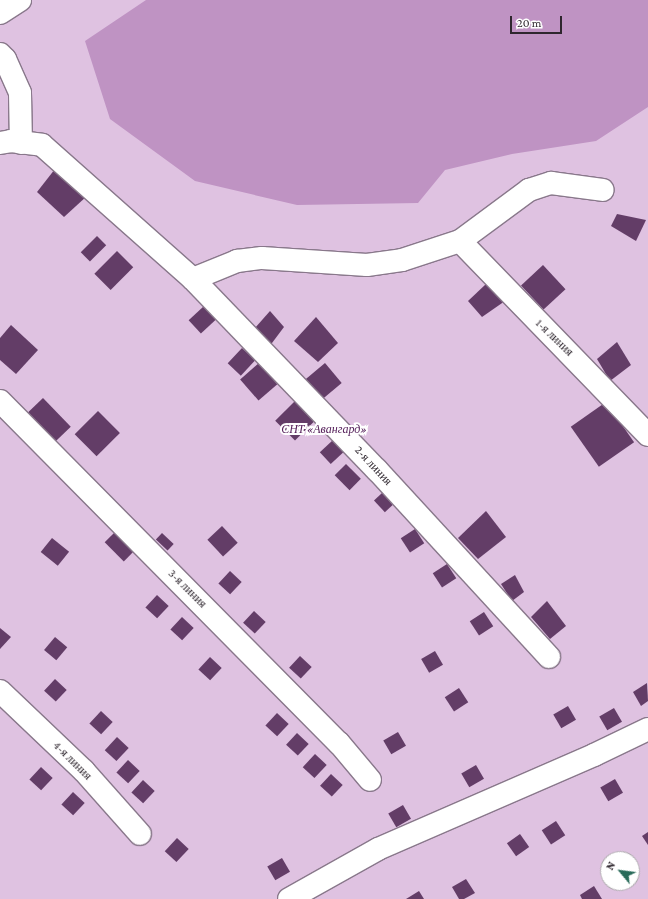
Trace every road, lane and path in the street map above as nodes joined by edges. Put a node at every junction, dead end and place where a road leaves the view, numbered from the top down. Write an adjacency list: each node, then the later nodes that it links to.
1 (0, 54): 2 (street)
2 (10, 143): 5 (street, 2-я линия)
3 (603, 190): 4 (street)
4 (460, 241): 5 (street); 7 (street, 1-я линия)
5 (193, 280): 8 (street, 2-я линия)
6 (0, 400): 11 (street, 3-я линия)
7 (648, 435)
8 (550, 657)
9 (0, 692): 12 (street, 4-я линия)
10 (648, 729): 13 (street)
11 (370, 780)
12 (140, 834)
13 (289, 899)

